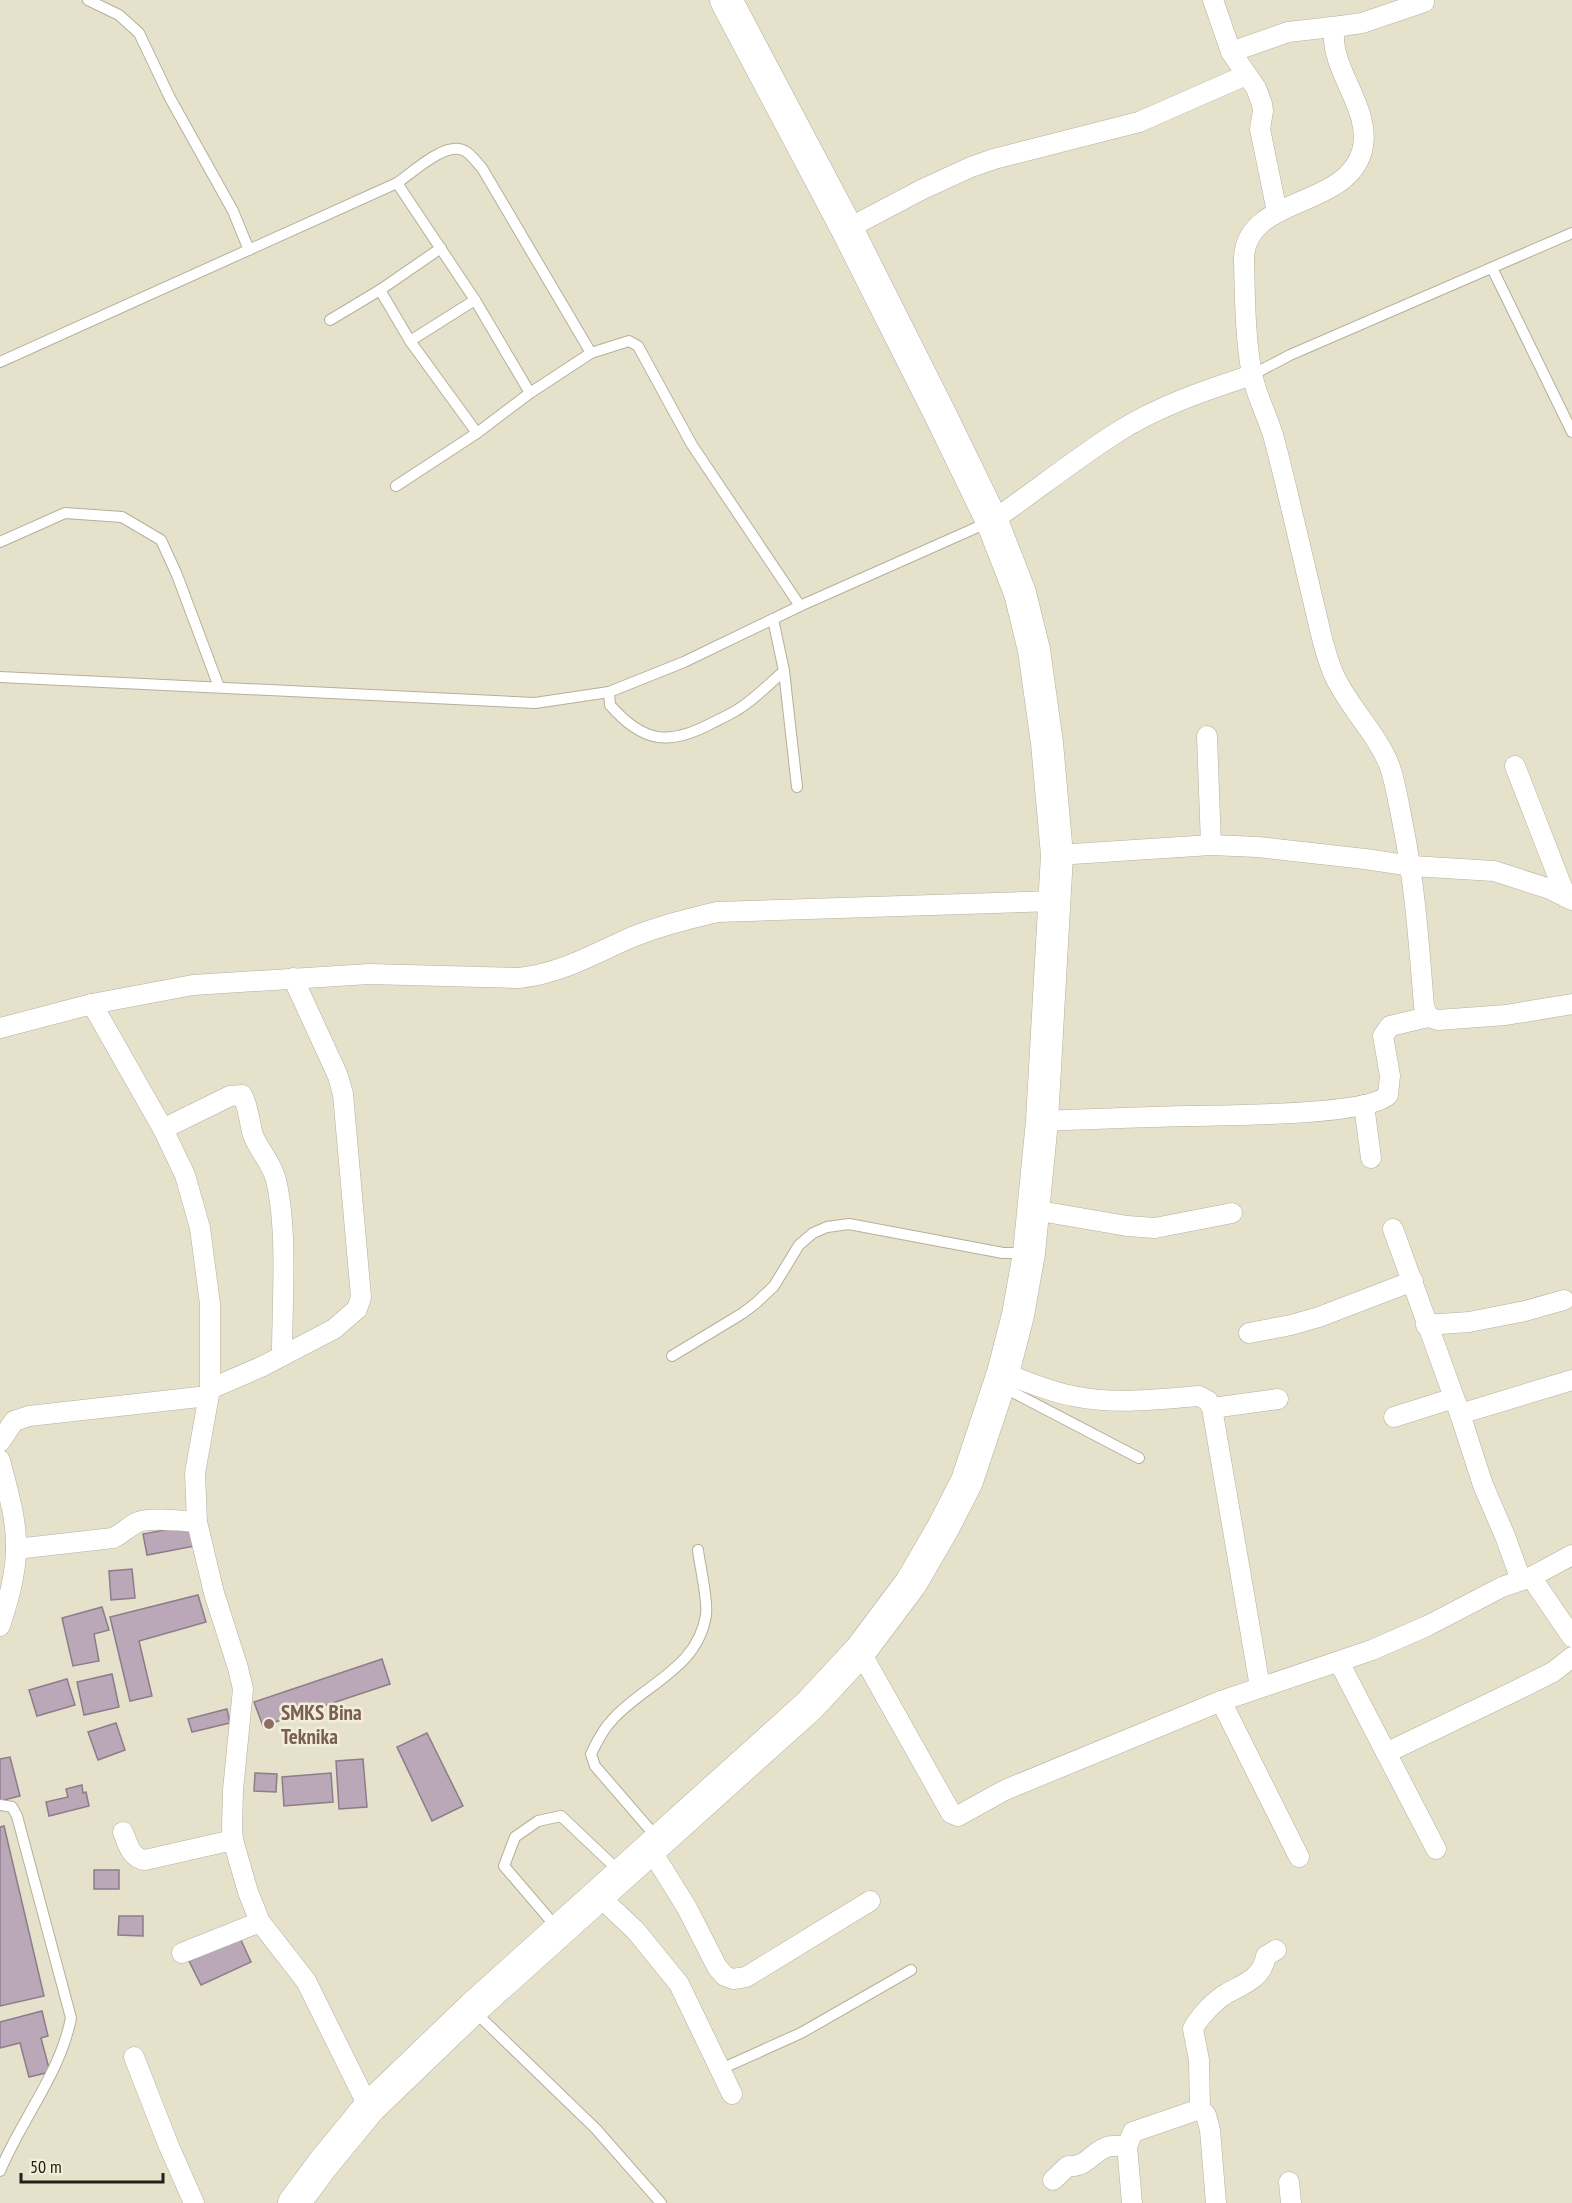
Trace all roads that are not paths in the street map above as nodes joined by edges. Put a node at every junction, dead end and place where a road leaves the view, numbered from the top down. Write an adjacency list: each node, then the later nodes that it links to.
1 (88, 0): 13 (lane)
2 (726, 0): 10 (main road)
3 (1213, 0): 6 (street)
4 (1426, 1): 5 (street)
5 (1341, 26): 6 (street); 9 (street)
6 (1231, 52): 7 (street)
7 (1246, 75): 9 (street); 10 (street)
8 (397, 183): 12 (lane); 13 (lane); 19 (lane)
9 (1277, 212): 21 (street)
10 (847, 230): 26 (main road)
11 (1572, 234): 14 (lane)
12 (441, 248): 15 (lane); 16 (lane)
13 (249, 250): 20 (lane)
14 (1492, 268): 21 (lane); 23 (lane)
15 (380, 290): 17 (lane); 18 (lane)
16 (475, 300): 18 (lane); 22 (lane)
17 (330, 320)
18 (410, 341): 24 (lane)
19 (591, 353): 22 (lane); 28 (lane)
20 (0, 362)
21 (1252, 375): 26 (street); 39 (street)
22 (530, 393): 24 (lane)
23 (1572, 432)
24 (477, 433): 25 (lane)
25 (396, 486)
26 (992, 521): 28 (lane); 38 (main road)
27 (0, 542): 32 (lane)
28 (800, 606): 29 (lane)
29 (773, 619): 30 (lane); 33 (lane)
30 (784, 671): 33 (lane); 36 (lane)
31 (0, 677): 32 (lane)
32 (219, 687): 33 (lane)
33 (609, 692)
34 (1207, 736): 37 (street)
35 (1515, 766): 40 (street)
36 (797, 787)
37 (1211, 845): 38 (street); 39 (street)
38 (1057, 855): 41 (main road)
39 (1412, 866): 40 (street); 45 (street)
40 (1569, 898)
41 (1054, 901): 42 (street); 48 (main road)
42 (294, 978): 43 (street); 59 (street)
43 (92, 1004): 46 (street); 49 (street)
44 (1572, 1004): 45 (street)
45 (1428, 1017): 47 (street)
46 (0, 1028)
47 (1364, 1105): 48 (street); 50 (street)
48 (1042, 1121): 51 (main road)
49 (163, 1129): 59 (street); 63 (street)
50 (1371, 1158)
51 (1034, 1210): 52 (street); 54 (main road)
52 (1232, 1213)
53 (1393, 1229): 55 (street)
54 (1029, 1253): 60 (lane); 61 (main road)
55 (1413, 1281): 57 (street); 58 (street)
56 (1564, 1300): 57 (street)
57 (1426, 1325): 65 (street)
58 (1249, 1333)
59 (282, 1356): 63 (street)
60 (672, 1356)
61 (1001, 1379): 66 (street); 69 (lane); 79 (main road)
62 (1572, 1380): 65 (street)
63 (209, 1392): 68 (street); 71 (street)
64 (1278, 1399): 66 (street)
65 (1457, 1406): 67 (street); 76 (street)
66 (1212, 1408): 82 (street)
67 (1394, 1417)
68 (0, 1442)
69 (1139, 1458)
70 (0, 1461): 72 (street)
71 (197, 1522): 73 (street); 87 (street)
72 (8, 1529): 73 (street)
73 (16, 1549): 77 (street)
74 (698, 1550): 88 (lane)
75 (1572, 1555): 76 (street)
76 (1526, 1578): 78 (street); 81 (street)
77 (0, 1626)
78 (1572, 1637)
79 (860, 1652): 83 (street); 88 (main road)
80 (1572, 1657): 84 (street)
81 (1339, 1662): 82 (street); 84 (street)
82 (1260, 1686): 83 (street)
83 (1221, 1701): 90 (street)
84 (1386, 1753): 89 (street)
85 (0, 1805): 106 (lane)
86 (123, 1832): 87 (street)
87 (233, 1840): 94 (street)
88 (656, 1846): 91 (main road); 93 (street)
89 (1436, 1849)
90 (1299, 1857)
91 (622, 1874): 92 (main road); 95 (lane)
92 (599, 1896): 95 (main road); 101 (street)
93 (870, 1901)
94 (260, 1922): 97 (street); 103 (street)
95 (559, 1930): 99 (main road)
96 (1276, 1950): 104 (street)
97 (182, 1953)
98 (911, 1970): 101 (lane)
99 (472, 2009): 103 (main road); 111 (lane)
100 (134, 2057): 109 (street)
101 (721, 2069): 102 (street)
102 (732, 2094)
103 (369, 2108): 110 (main road)
104 (1200, 2109): 105 (street); 113 (street)
105 (1127, 2146): 107 (street); 112 (street)
106 (0, 2171)
107 (1053, 2180)
108 (1289, 2182): 114 (street)
109 (194, 2203)
110 (294, 2203)
111 (661, 2203)
112 (1132, 2203)
113 (1216, 2203)
114 (1291, 2203)

